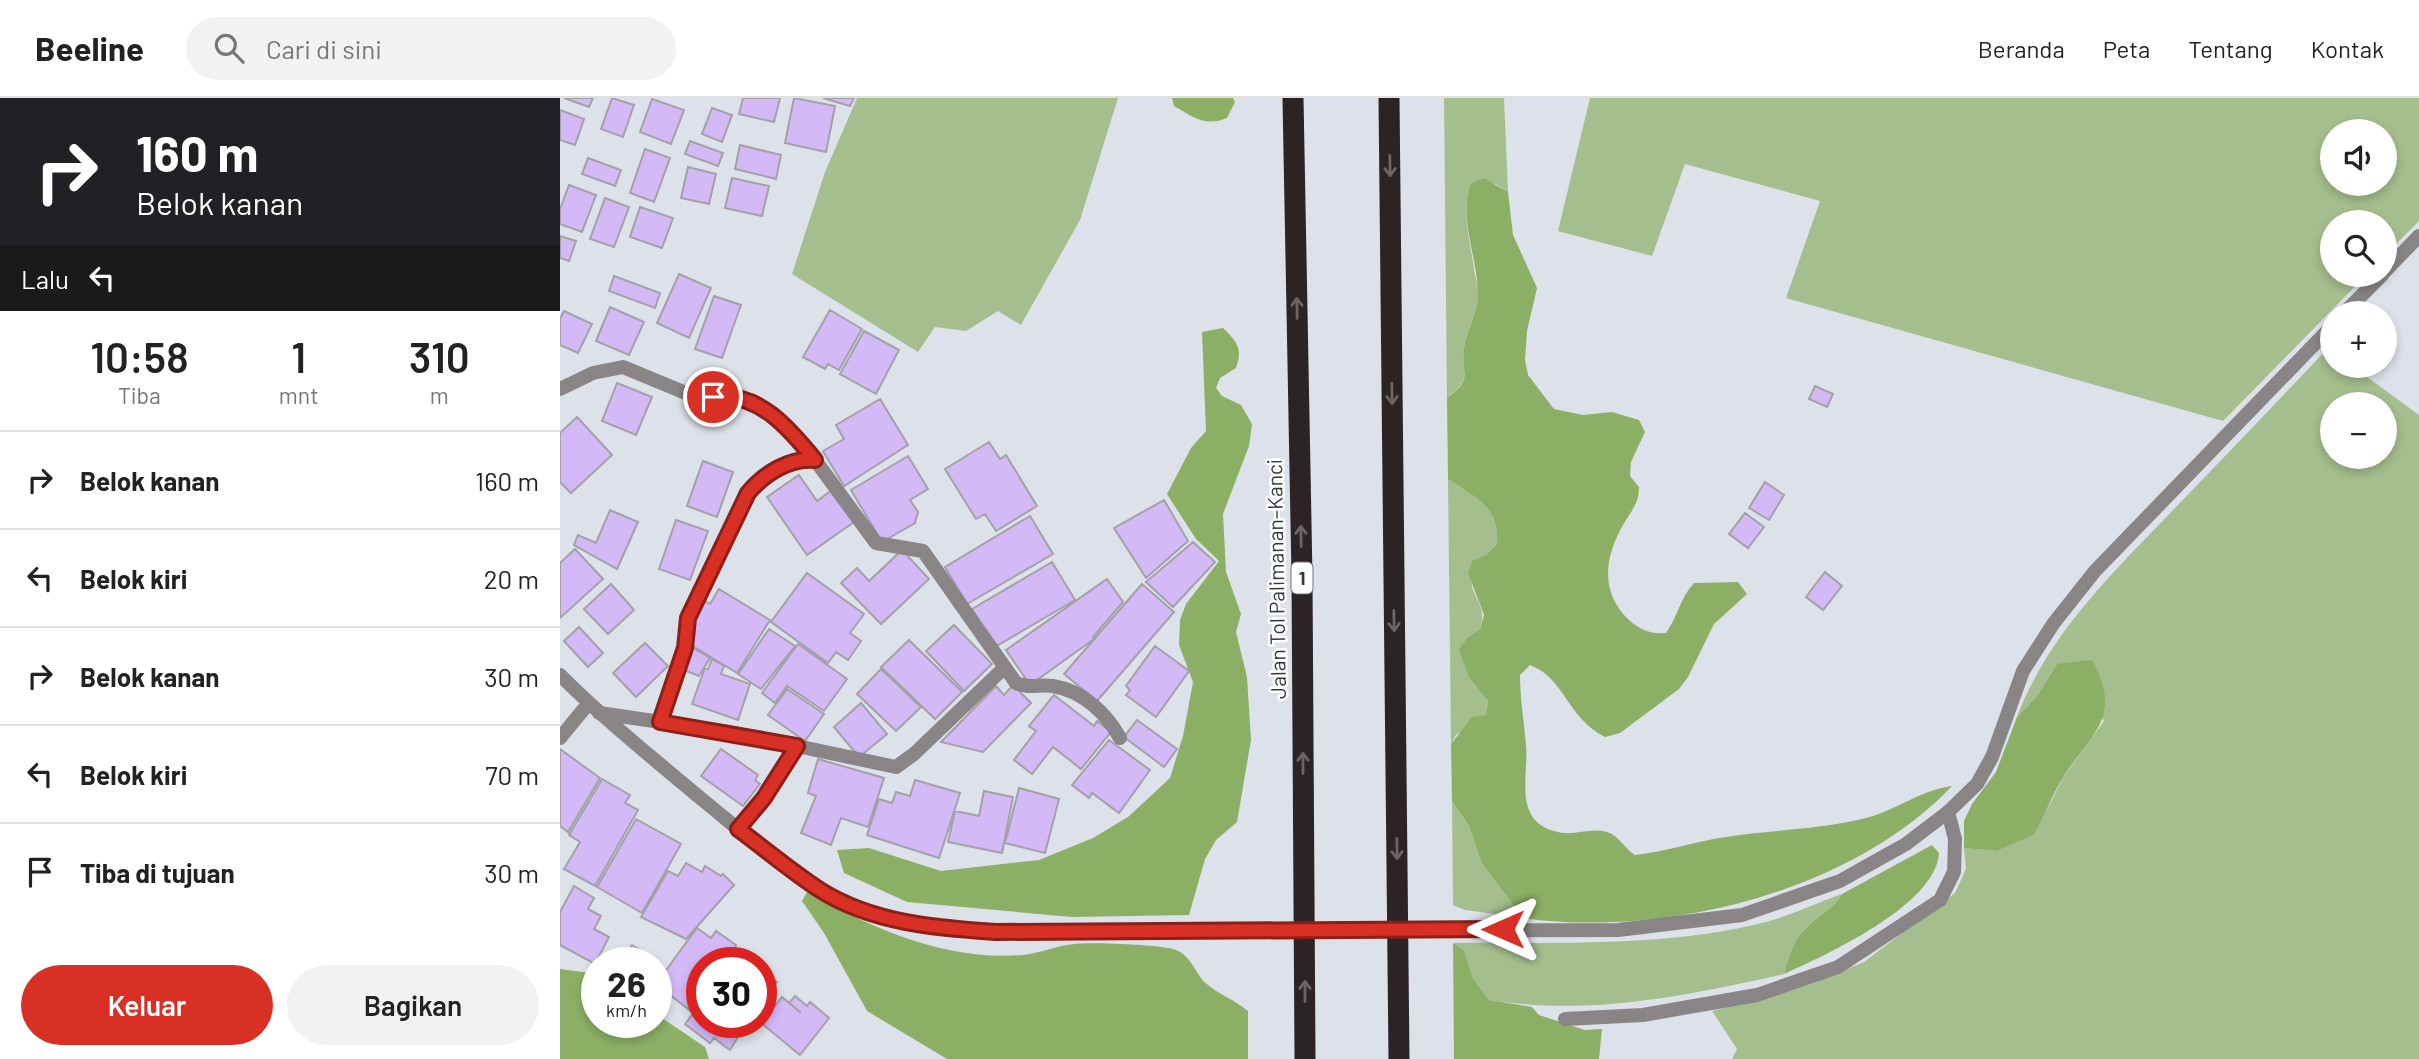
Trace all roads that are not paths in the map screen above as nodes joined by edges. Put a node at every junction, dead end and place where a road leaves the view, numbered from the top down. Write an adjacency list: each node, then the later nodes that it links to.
1 (1293, 98): 20 (highway, Jalan Tol Palimanan–Kanci / 1, one-way to 1)
2 (1389, 98): 21 (highway, one-way to 21)
3 (2419, 236): 4 (street)
4 (2397, 259)
5 (2370, 287): 6 (street)
6 (2356, 301)
7 (2320, 338): 17 (street)
8 (560, 389): 9 (street)
9 (815, 460): 10 (street); 13 (street)
10 (1004, 668): 15 (street); 16 (street)
11 (560, 675): 12 (street)
12 (594, 708): 13 (street); 14 (street); 18 (street)
13 (660, 722): 16 (street)
14 (560, 738)
15 (1120, 738)
16 (797, 746): 18 (street)
17 (1948, 812): 18 (street); 19 (street)
18 (738, 829)
19 (1565, 1019)
20 (1305, 1059)
21 (1399, 1059)

